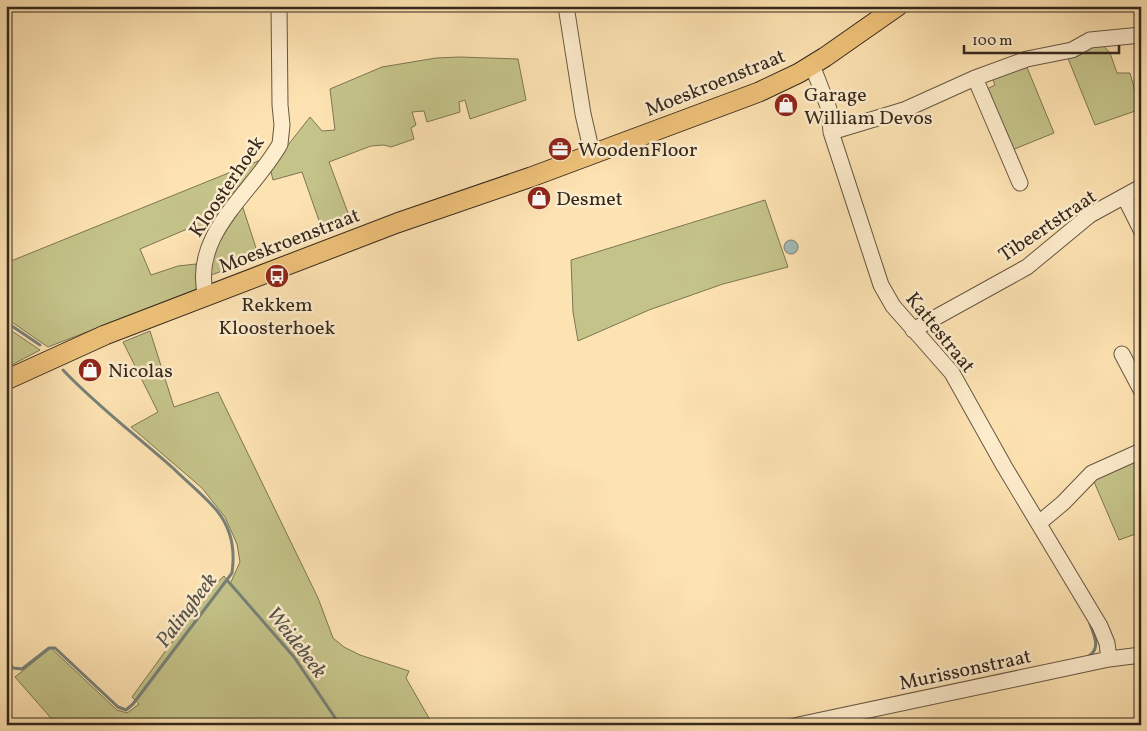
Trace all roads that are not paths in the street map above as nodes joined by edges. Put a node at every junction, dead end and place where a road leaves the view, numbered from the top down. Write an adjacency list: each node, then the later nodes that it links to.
1 (279, 6): 13 (street, Kloosterhoek)
2 (566, 6): 8 (street)
3 (898, 6): 5 (main road, Moeskroenstraat)
4 (1141, 35): 6 (street)
5 (812, 65): 7 (street, Kattestraat); 8 (main road, Moeskroenstraat)
6 (975, 78): 7 (street); 9 (street)
7 (831, 132): 14 (street, Kattestraat)
8 (592, 153): 13 (main road, Moeskroenstraat)
9 (1020, 182)
10 (1141, 187): 11 (street, Tibeertstraat)
11 (1125, 198): 12 (street, Tibeertstraat); 14 (street, Tibeertstraat)
12 (1141, 230)
13 (206, 297): 16 (main road, Moeskroenstraat)
14 (913, 330): 19 (street, Kattestraat)
15 (1122, 354): 17 (street)
16 (6, 380)
17 (1141, 390)
18 (1141, 450): 19 (street)
19 (1039, 523): 21 (street, Kattestraat)
20 (1141, 656): 21 (street, Murissonstraat)
21 (1109, 659): 22 (street, Murissonstraat)
22 (798, 725)

